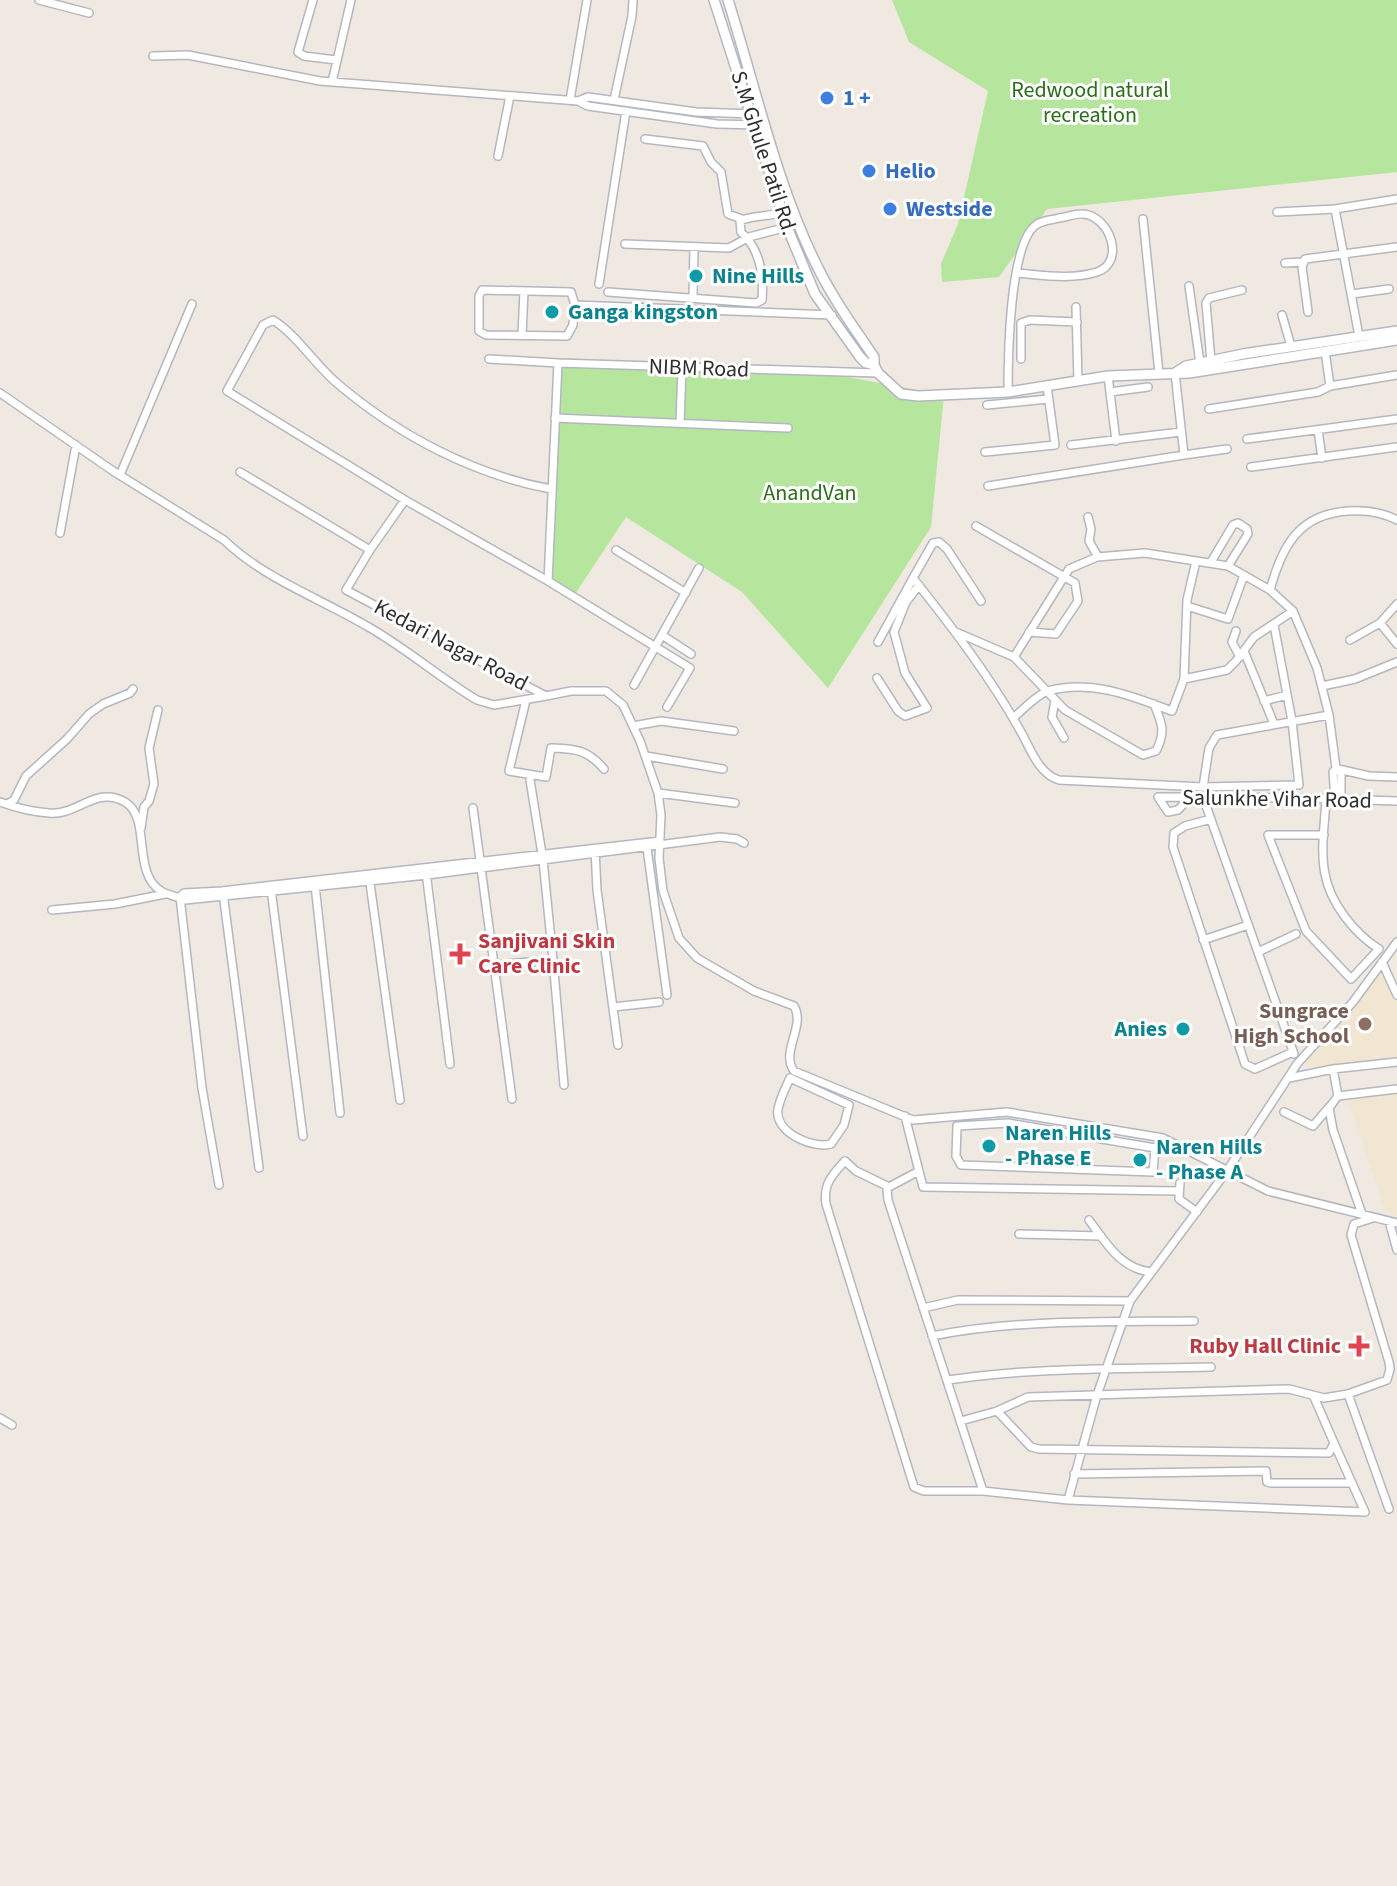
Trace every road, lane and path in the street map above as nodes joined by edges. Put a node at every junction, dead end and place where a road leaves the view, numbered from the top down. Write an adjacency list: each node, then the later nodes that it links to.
1 (39, 0): 8 (street)
2 (313, 0): 10 (street)
3 (351, 0): 10 (street)
4 (587, 0): 13 (street)
5 (633, 0): 14 (street)
6 (714, 0): 17 (street, S.M Ghule Patil Rd.)
7 (728, 0): 16 (street, S.M Ghule Patil Rd.)
8 (89, 13)
9 (153, 56): 11 (street)
10 (336, 60): 11 (street)
11 (332, 82): 12 (street)
12 (510, 96): 13 (street); 21 (street)
13 (574, 100): 14 (street); 15 (street)
14 (614, 100): 17 (street)
15 (626, 111): 18 (street); 37 (street)
16 (761, 113): 17 (street); 19 (street, S.M Ghule Patil Rd.)
17 (749, 114): 18 (street, S.M Ghule Patil Rd.)
18 (754, 125): 19 (street); 25 (street, S.M Ghule Patil Rd.)
19 (765, 126): 63 (street, S.M Ghule Patil Rd.)
20 (645, 139): 26 (street)
21 (498, 156)
22 (1397, 199): 23 (street)
23 (1335, 209): 24 (street); 33 (street)
24 (1277, 212)
25 (781, 213): 26 (street); 28 (street, S.M Ghule Patil Rd.)
26 (742, 219): 29 (street)
27 (1143, 219): 64 (street)
28 (787, 227): 29 (street); 49 (street, S.M Ghule Patil Rd.)
29 (749, 237): 31 (street); 44 (street)
30 (625, 244): 31 (street)
31 (694, 247): 44 (street)
32 (1397, 247): 33 (street)
33 (1344, 253): 34 (street); 43 (street)
34 (1303, 262): 35 (street); 48 (street)
35 (1285, 263)
36 (1017, 273): 36 (street); 72 (street)
37 (599, 284)
38 (1189, 286): 60 (street)
39 (1389, 289): 43 (street)
40 (1242, 290): 60 (street)
41 (524, 291): 46 (street); 53 (street); 53 (street)
42 (608, 292): 44 (street)
43 (1352, 294): 54 (street)
44 (693, 298)
45 (192, 304): 95 (street)
46 (575, 305): 49 (street); 53 (street)
47 (1076, 307): 51 (street)
48 (1308, 312)
49 (832, 315): 63 (street, S.M Ghule Patil Rd.)
50 (1282, 315): 56 (street)
51 (1077, 322): 59 (street); 68 (street)
52 (1397, 331): 54 (street)
53 (522, 335)
54 (1359, 336): 56 (street)
55 (1397, 340): 57 (street)
56 (1291, 346): 60 (street)
57 (1325, 351): 65 (street); 70 (street)
58 (489, 359): 61 (street, NIBM Road)
59 (1021, 359)
60 (1205, 362): 65 (street)
61 (558, 363): 62 (street, NIBM Road); 78 (street)
62 (682, 369): 63 (street, NIBM Road); 80 (street)
63 (876, 369): 72 (street)
64 (1159, 373): 65 (street); 67 (street)
65 (1175, 373): 83 (street)
66 (1397, 375): 70 (street)
67 (1108, 376): 68 (street); 73 (street)
68 (1078, 381): 69 (street)
69 (1047, 386): 72 (street); 75 (street)
70 (1330, 386): 77 (street)
71 (1148, 387): 73 (street)
72 (1008, 392)
73 (1110, 392): 85 (street)
74 (2, 397): 86 (street)
75 (1048, 399): 76 (street); 90 (street)
76 (987, 405)
77 (1209, 409)
78 (555, 418): 80 (street); 97 (street)
79 (1397, 419): 82 (street)
80 (680, 423): 81 (street)
81 (788, 428)
82 (1318, 430): 84 (street); 92 (street)
83 (1181, 432): 85 (street); 91 (street)
84 (1247, 439)
85 (1116, 441): 87 (street)
86 (76, 445): 95 (street); 102 (street)
87 (1071, 445)
88 (1397, 447): 92 (street)
89 (1227, 449): 91 (street)
90 (985, 452)
91 (1184, 455): 96 (street)
92 (1322, 458): 93 (street)
93 (1251, 467)
94 (240, 472): 103 (street)
95 (120, 475): 142 (street)
96 (988, 486)
97 (551, 489): 98 (street); 112 (street)
98 (405, 500): 103 (street); 112 (street)
99 (1088, 517): 105 (street)
100 (1397, 520): 114 (street)
101 (976, 526): 111 (street)
102 (60, 533)
103 (370, 550): 141 (street, Kedari Nagar Road)
104 (616, 550): 115 (street)
105 (1098, 557): 106 (street); 111 (street)
106 (1196, 561): 107 (street); 118 (street)
107 (1211, 562): 108 (street); 108 (street)
108 (1228, 566): 110 (street)
109 (699, 568): 115 (street)
110 (1244, 575): 114 (street); 118 (street)
111 (1064, 577): 124 (street); 124 (street)
112 (548, 581): 129 (street)
113 (916, 582): 116 (street); 123 (street); 127 (street); 134 (street)
114 (1270, 590): 119 (street)
115 (686, 593): 125 (street)
116 (981, 601)
117 (1397, 604): 120 (street)
118 (1187, 606): 135 (street)
119 (1293, 611): 121 (street); 137 (street)
120 (1380, 623): 126 (street); 128 (street)
121 (1274, 625): 131 (street); 140 (street)
122 (1236, 631): 131 (street)
123 (956, 632): 132 (street); 149 (street)
124 (1029, 632): 132 (street)
125 (662, 635): 129 (street); 130 (street)
126 (1350, 640)
127 (878, 642)
128 (1397, 644)
129 (656, 646): 136 (street); 146 (street)
130 (691, 654)
131 (1242, 654): 135 (street); 144 (street)
132 (1014, 657): 139 (street)
133 (1397, 662): 137 (street)
134 (877, 678)
135 (1184, 679): 145 (street)
136 (634, 685)
137 (1322, 686): 148 (street)
138 (133, 689): 167 (street)
139 (1046, 692): 143 (street); 145 (street); 149 (street)
140 (1287, 695): 144 (street); 150 (street)
141 (546, 696): 142 (street); 152 (street, Kedari Nagar Road)
142 (526, 700): 157 (street)
143 (1055, 700): 145 (street); 154 (street)
144 (1264, 701): 151 (street)
145 (1154, 704)
146 (667, 707)
147 (158, 710): 171 (street)
148 (1329, 715): 150 (street); 156 (street)
149 (1013, 718): 161 (street)
150 (1292, 721): 151 (street); 161 (street)
151 (1274, 724): 161 (street)
152 (633, 726): 153 (street); 155 (street, Kedari Nagar Road)
153 (734, 731)
154 (1064, 738)
155 (646, 756): 158 (street); 162 (street, Kedari Nagar Road)
156 (1336, 768): 159 (street); 165 (street)
157 (604, 769)
158 (723, 769)
159 (1397, 777)
160 (530, 780): 177 (street)
161 (1203, 787)
162 (658, 793): 168 (street); 174 (street, Kedari Nagar Road)
163 (1190, 797): 163 (street, Salunkhe Vihar Road); 164 (street, Salunkhe Vihar Road)
164 (1203, 797): 165 (street, Salunkhe Vihar Road); 170 (street)
165 (1334, 798): 166 (street, Salunkhe Vihar Road); 172 (street)
166 (1397, 801)
167 (3, 803): 171 (street)
168 (735, 803)
169 (473, 808): 178 (street)
170 (1211, 819): 187 (street); 189 (street)
171 (140, 835): 183 (street)
172 (1324, 835): 191 (street); 191 (street)
173 (744, 843): 174 (street)
174 (660, 844): 175 (street); 176 (street); 208 (street, Kedari Nagar Road)
175 (647, 848): 176 (street); 197 (street)
176 (595, 850): 177 (street); 200 (street)
177 (543, 857): 178 (street); 194 (street)
178 (482, 864): 179 (street); 196 (street)
179 (426, 871): 180 (street); 204 (street)
180 (369, 877): 181 (street); 213 (street)
181 (315, 883): 182 (street); 216 (street)
182 (271, 887): 184 (street); 219 (street)
183 (167, 893): 185 (street); 186 (street)
184 (223, 893): 185 (street); 221 (street)
185 (180, 897): 224 (street)
186 (52, 910)
187 (1248, 925): 189 (street); 192 (street)
188 (1296, 934): 192 (street)
189 (1203, 940): 202 (street)
190 (1397, 942): 193 (street)
191 (1379, 949): 193 (street)
192 (1258, 952): 202 (street)
193 (1389, 953): 195 (street)
194 (553, 960): 196 (street); 209 (street)
195 (1382, 962): 198 (street); 205 (street)
196 (495, 965): 212 (street)
197 (667, 995)
198 (1397, 995)
199 (659, 1002): 200 (street)
200 (613, 1007): 201 (street)
201 (618, 1045)
202 (1293, 1052): 205 (street)
203 (1397, 1062): 206 (street)
204 (450, 1064)
205 (1297, 1064): 207 (street)
206 (1333, 1069): 207 (street); 211 (street)
207 (1288, 1079): 223 (street)
208 (811, 1083): 208 (street); 217 (street, Kedari Nagar Road)
209 (564, 1085)
210 (1397, 1089): 211 (street)
211 (1338, 1096): 214 (street)
212 (512, 1099)
213 (400, 1100)
214 (1332, 1104): 215 (street); 227 (street)
215 (1284, 1112)
216 (340, 1113)
217 (905, 1116): 218 (street, Kedari Nagar Road); 222 (street)
218 (1093, 1126): 220 (street); 223 (street, Kedari Nagar Road)
219 (303, 1136)
220 (1091, 1137): 220 (street)
221 (259, 1168)
222 (919, 1171): 225 (street); 226 (street)
223 (1227, 1171): 226 (street); 227 (street, Kedari Nagar Road)
224 (219, 1185)
225 (889, 1187): 236 (street); 254 (street)
226 (1197, 1212): 234 (street)
227 (1362, 1214): 228 (street, Kedari Nagar Road)
228 (1375, 1218): 230 (street, Kedari Nagar Road); 243 (street)
229 (1089, 1220): 232 (street)
230 (1393, 1222): 233 (street)
231 (1019, 1234): 232 (street)
232 (1101, 1236): 234 (street)
233 (1397, 1250)
234 (1151, 1272): 235 (street)
235 (1130, 1301): 236 (street); 238 (street)
236 (923, 1308): 239 (street)
237 (1194, 1321): 238 (street)
238 (1123, 1322): 239 (street); 241 (street)
239 (932, 1336): 242 (street)
240 (1211, 1367): 241 (street)
241 (1108, 1370): 242 (street); 244 (street)
242 (948, 1380): 248 (street)
243 (1348, 1394): 245 (street); 256 (street)
244 (1097, 1395): 245 (street); 246 (street); 251 (street)
245 (1314, 1397): 250 (street)
246 (997, 1411): 248 (street); 251 (street)
247 (0, 1418): 249 (street)
248 (961, 1421): 254 (street)
249 (12, 1425)
250 (1334, 1443): 251 (street); 253 (street)
251 (1081, 1449): 252 (street)
252 (1074, 1474): 253 (street); 255 (street)
253 (1352, 1483): 255 (street)
254 (983, 1491): 255 (street)
255 (1068, 1500)
256 (1389, 1509)

